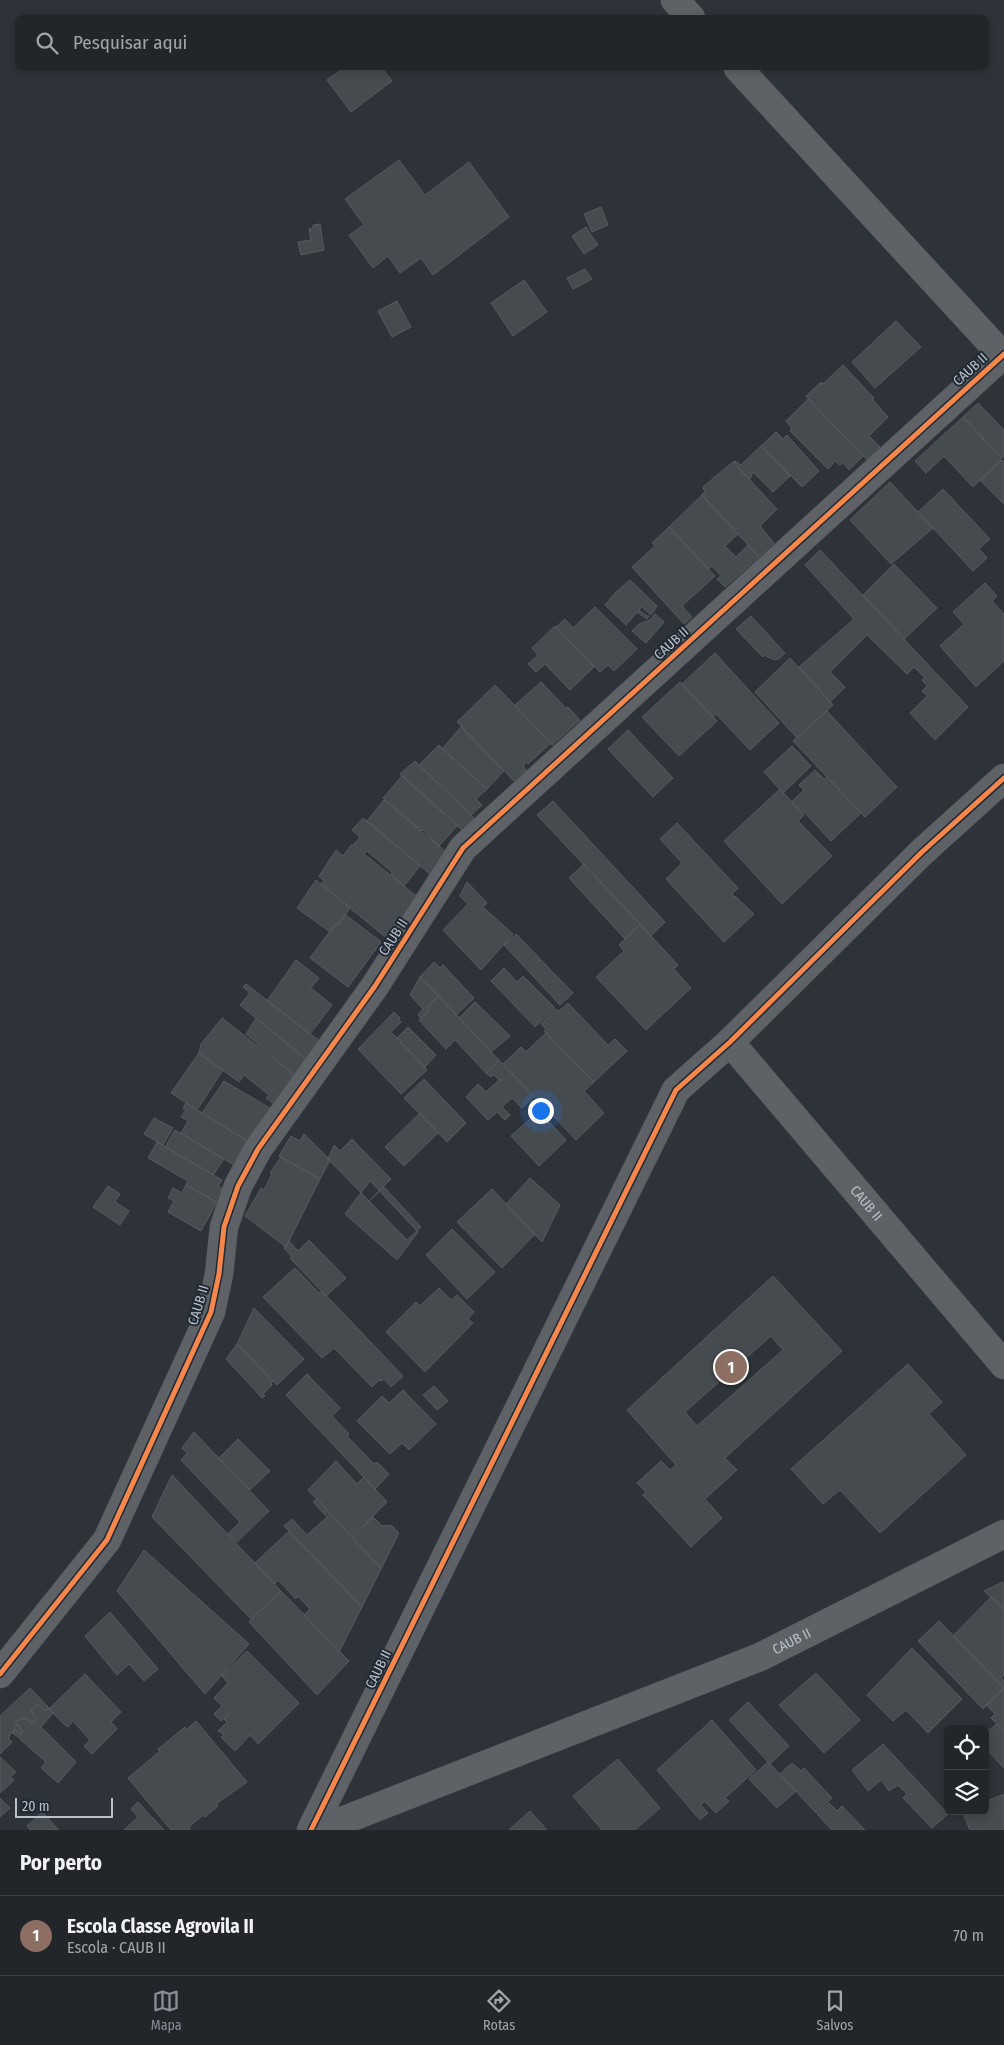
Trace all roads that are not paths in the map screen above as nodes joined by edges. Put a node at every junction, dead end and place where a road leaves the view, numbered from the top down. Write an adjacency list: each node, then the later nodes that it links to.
1 (675, 0): 2 (street)
2 (688, 15)
3 (740, 70): 4 (street, CAUB II)
4 (1004, 355): 9 (street, CAUB II)
5 (1004, 778): 6 (street, CAUB II)
6 (730, 1042): 7 (street, CAUB II); 10 (street, CAUB II)
7 (1004, 1365)
8 (1004, 1534): 11 (street, CAUB II)
9 (0, 1674)
10 (311, 1830)
11 (319, 1830)

